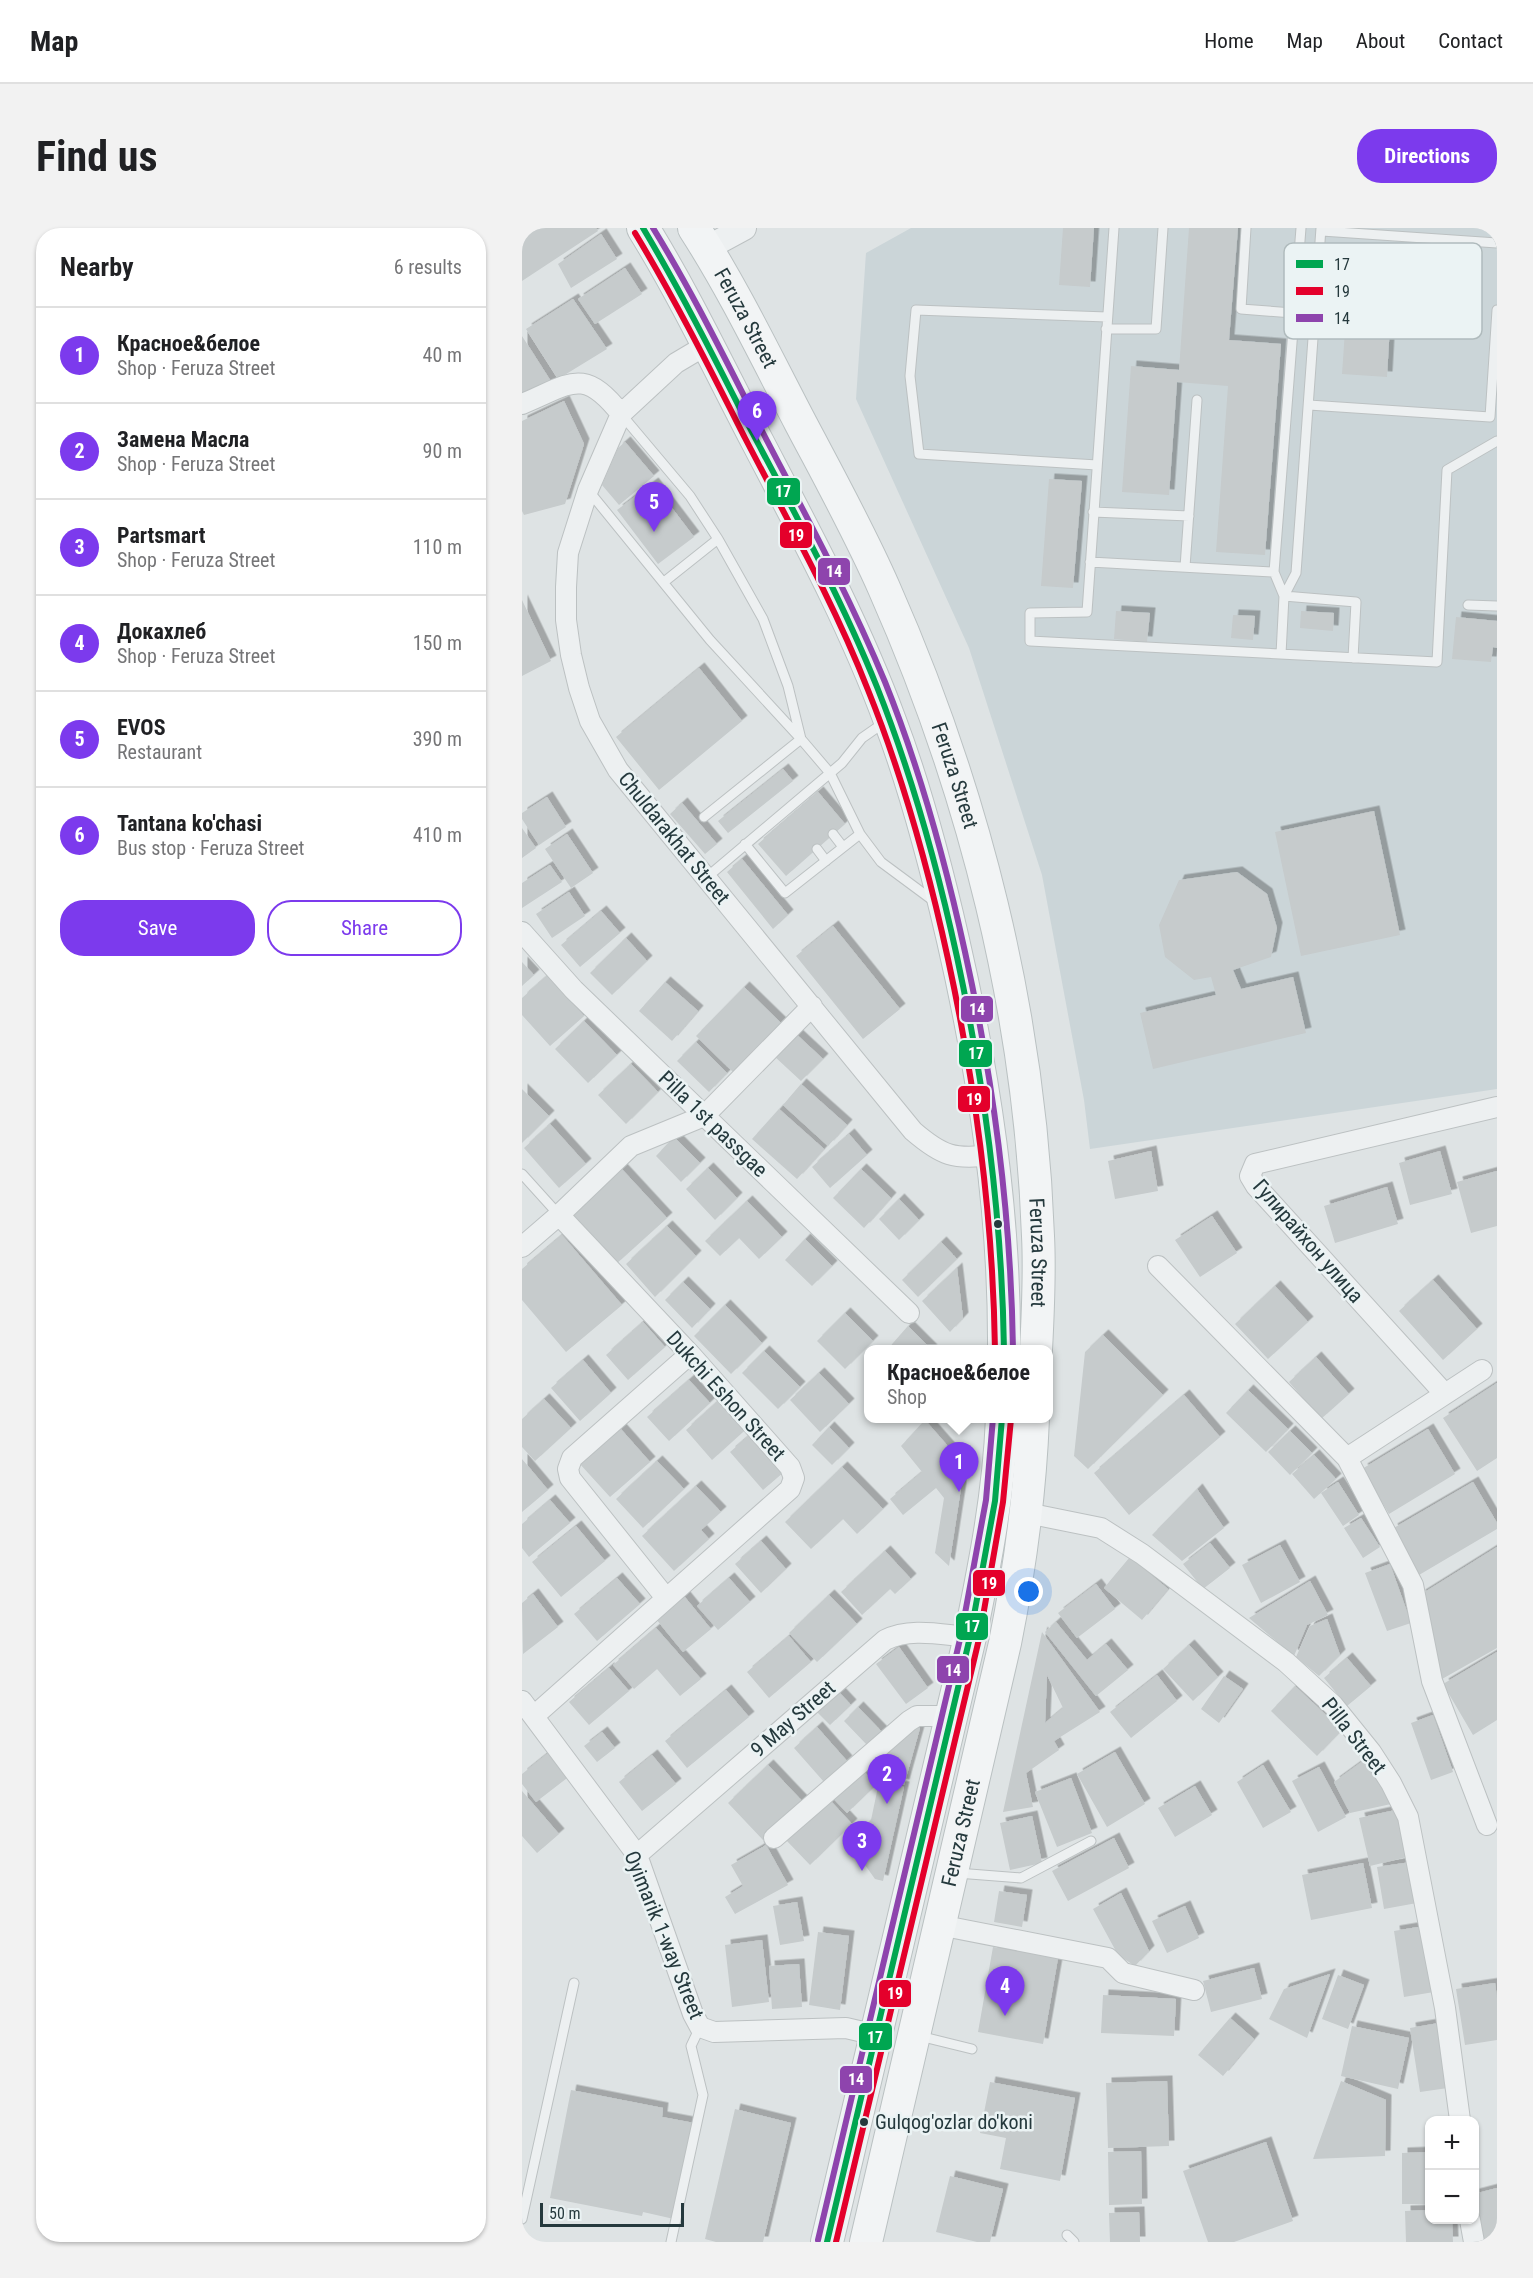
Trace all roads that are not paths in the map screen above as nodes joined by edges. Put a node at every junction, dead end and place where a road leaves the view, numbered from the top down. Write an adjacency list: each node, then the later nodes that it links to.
1 (642, 228): 11 (main road, Feruza Street)
2 (744, 228): 8 (street)
3 (1114, 228): 14 (lane)
4 (1163, 228): 15 (lane)
5 (1246, 228): 13 (lane)
6 (1300, 228): 9 (lane)
7 (1321, 230): 10 (lane)
8 (700, 238): 11 (main road); 61 (main road, Feruza Street)
9 (1299, 243)
10 (1497, 243)
11 (669, 270): 18 (main road, Feruza Street)
12 (1497, 310): 21 (lane)
13 (1284, 312)
14 (1107, 316): 15 (lane); 24 (lane)
15 (1106, 329): 24 (lane)
16 (1291, 339): 31 (lane)
17 (1314, 339): 21 (lane)
18 (708, 344): 22 (street, Chuldarakhat Street); 38 (main road, Feruza Street)
19 (1197, 400): 27 (lane)
20 (522, 404): 22 (street)
21 (1309, 405): 33 (lane)
22 (621, 414): 25 (street, Chuldarakhat Street); 28 (lane)
23 (1497, 441): 37 (lane)
24 (1097, 465): 26 (lane)
25 (588, 490): 32 (lane); 48 (street, Chuldarakhat Street)
26 (1093, 512): 27 (lane); 29 (lane)
27 (1189, 516): 30 (lane)
28 (718, 539): 32 (lane); 39 (lane)
29 (1090, 562): 30 (lane); 36 (lane)
30 (1185, 567): 31 (lane)
31 (1274, 572): 33 (lane)
32 (664, 582): 39 (lane)
33 (1284, 596): 36 (lane); 37 (lane)
34 (1468, 605): 35 (lane)
35 (1497, 606)
36 (1281, 654): 37 (lane)
37 (1353, 658)
38 (890, 719): 40 (lane); 49 (main road, Feruza Street)
39 (801, 739): 40 (lane); 41 (lane)
40 (830, 773): 43 (lane); 44 (lane)
41 (704, 817)
42 (833, 834): 45 (lane)
43 (860, 834): 45 (lane); 49 (lane)
44 (745, 844): 47 (lane); 48 (lane)
45 (843, 847): 47 (lane)
46 (817, 849): 47 (lane)
47 (826, 861)
48 (706, 878): 51 (street, Chuldarakhat Street)
49 (946, 911): 54 (main road, Feruza Street)
50 (522, 932): 53 (street, Pilla 1st passgae)
51 (812, 1006): 53 (street); 54 (street, Chuldarakhat Street)
52 (1497, 1107): 64 (street, Гулирайхон улица)
53 (704, 1116): 56 (street); 59 (street, Pilla 1st passgae)
54 (992, 1155): 60 (main road, Feruza Street)
55 (522, 1174): 56 (lane)
56 (560, 1215): 57 (street); 62 (street, Dukchi Eshon Street)
57 (522, 1247)
58 (1158, 1266): 67 (street)
59 (909, 1312)
60 (1004, 1345)
61 (1036, 1345)
62 (690, 1354): 69 (street); 69 (street, Dukchi Eshon Street)
63 (1482, 1370): 64 (street)
64 (1444, 1393): 67 (street)
65 (1002, 1423): 70 (main road, Feruza Street)
66 (1033, 1423): 68 (main road, Feruza Street)
67 (1347, 1458): 73 (street)
68 (1027, 1513): 78 (main road, Feruza Street); 86 (street, Pilla Street)
69 (666, 1598): 71 (street, Dukchi Eshon Street)
70 (970, 1637): 72 (main road, Feruza Street); 76 (street, 9 May Street)
71 (528, 1708): 76 (street, Oyimarik 1-way Street)
72 (951, 1716): 74 (street); 77 (main road, Feruza Street)
73 (1487, 1825)
74 (774, 1838)
75 (1091, 1841): 78 (lane)
76 (637, 1855): 82 (street, Oyimarik 1-way Street)
77 (916, 1866): 78 (main road); 84 (main road, Feruza Street)
78 (952, 1872): 79 (main road, Feruza Street)
79 (939, 1925): 81 (street); 83 (main road, Feruza Street)
80 (574, 1983): 87 (lane)
81 (1194, 1990)
82 (700, 2027): 84 (street, Oyimarik 1-way Street); 89 (lane)
83 (914, 2035): 85 (lane); 91 (main road, Feruza Street)
84 (876, 2036): 90 (main road, Feruza Street)
85 (972, 2049)
86 (1459, 2116)
87 (522, 2218)
88 (1471, 2224): 92 (street)
89 (670, 2242)
90 (827, 2242)
91 (866, 2242)
92 (1474, 2242)

